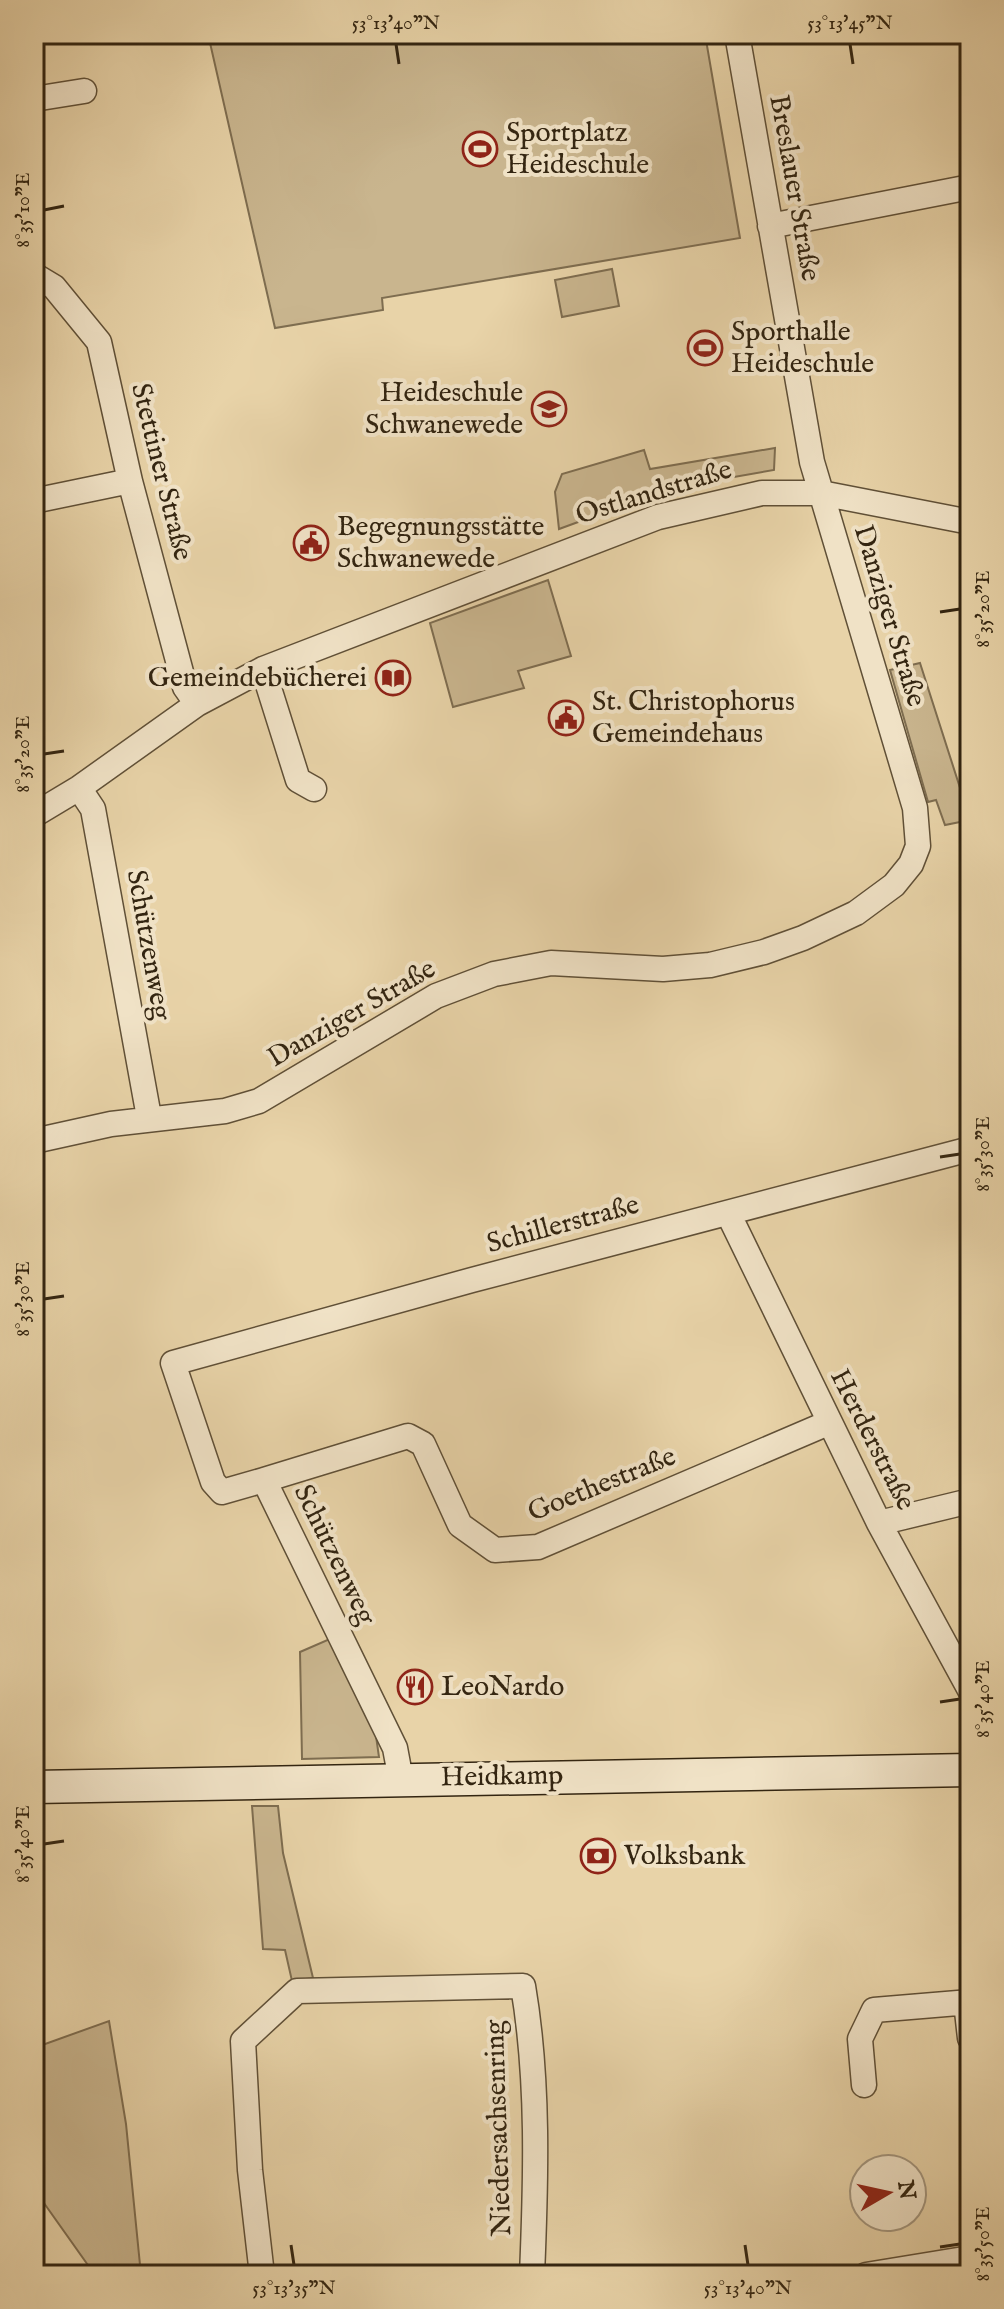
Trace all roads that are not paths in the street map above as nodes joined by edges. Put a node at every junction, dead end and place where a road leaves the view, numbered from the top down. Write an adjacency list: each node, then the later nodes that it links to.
1 (737, 34): 5 (street, Breslauer Straße)
2 (84, 91): 3 (street)
3 (34, 99)
4 (970, 187): 5 (street)
5 (770, 226): 8 (street, Breslauer Straße)
6 (34, 275): 7 (street, Stettiner Straße)
7 (130, 481): 9 (street); 12 (street, Stettiner Straße)
8 (821, 493): 10 (street, Ostlandstraße); 11 (street, Ostlandstraße); 16 (street, Danziger Straße)
9 (43, 499)
10 (970, 522)
11 (263, 669): 12 (street, Ostlandstraße); 14 (street)
12 (197, 704): 13 (street, Ostlandstraße)
13 (79, 788): 15 (street, Ostlandstraße); 16 (street, Schützenweg)
14 (314, 789)
15 (34, 815)
16 (149, 1117): 17 (street, Danziger Straße)
17 (34, 1141)
18 (970, 1149): 19 (street, Schillerstraße)
19 (728, 1213): 20 (street, Schillerstraße); 21 (street, Herderstraße)
20 (173, 1363): 22 (street, Schützenweg)
21 (828, 1423): 22 (street, Goethestraße); 24 (street, Herderstraße)
22 (264, 1480): 27 (street, Schützenweg)
23 (970, 1501): 24 (street)
24 (879, 1523): 25 (street, Herderstraße)
25 (970, 1690)
26 (970, 1770): 27 (main road, Heidkamp)
27 (401, 1780): 28 (main road, Heidkamp)
28 (34, 1787)
29 (968, 2002): 30 (street); 31 (street)
30 (970, 2038)
31 (864, 2085)
32 (970, 2258): 35 (street)
33 (262, 2275): 34 (street, Niedersachsenring)
34 (532, 2275)
35 (866, 2275)

